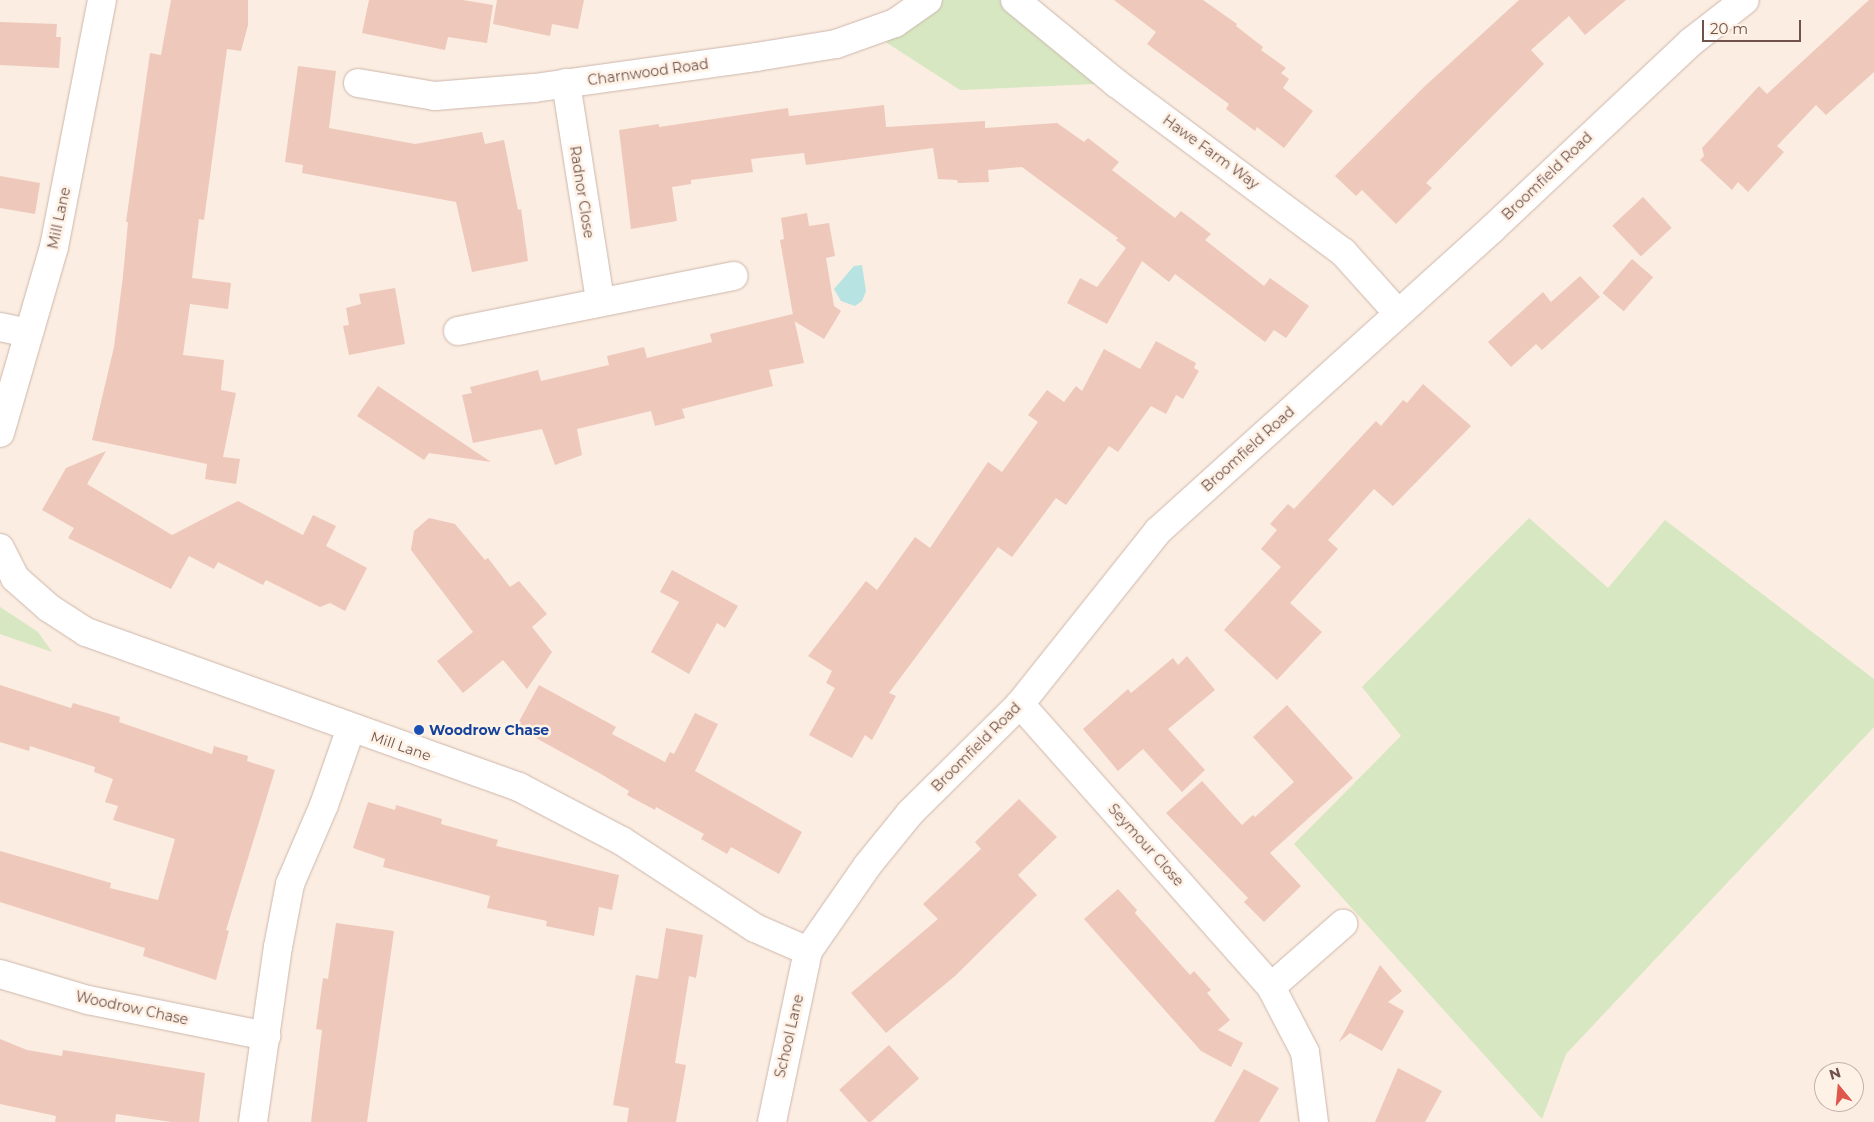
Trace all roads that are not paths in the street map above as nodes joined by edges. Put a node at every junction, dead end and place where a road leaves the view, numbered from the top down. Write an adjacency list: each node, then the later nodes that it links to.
1 (102, 0): 12 (street, Mill Lane)
2 (928, 0): 6 (street, Charnwood Road)
3 (1015, 0): 9 (street, Hawe Farm Way)
4 (1745, 0): 9 (street, Broomfield Road)
5 (358, 83): 6 (street, Charnwood Road)
6 (566, 83): 8 (street, Radnor Close)
7 (734, 276): 8 (street)
8 (600, 300): 11 (street)
9 (1398, 313): 16 (street, Broomfield Road)
10 (0, 328): 12 (street)
11 (458, 331)
12 (28, 332): 13 (street, Mill Lane)
13 (0, 433)
14 (0, 548): 15 (street, Mill Lane)
15 (8, 580): 17 (street, Mill Lane)
16 (1020, 704): 19 (street, Broomfield Road); 21 (street, Seymour Close)
17 (351, 728): 19 (street, Mill Lane); 22 (street)
18 (1343, 924): 21 (street)
19 (808, 951): 24 (street, School Lane)
20 (0, 974): 22 (street, Woodrow Chase)
21 (1271, 987): 25 (street, Seymour Close)
22 (266, 1036): 23 (street)
23 (253, 1122)
24 (772, 1122)
25 (1314, 1122)

